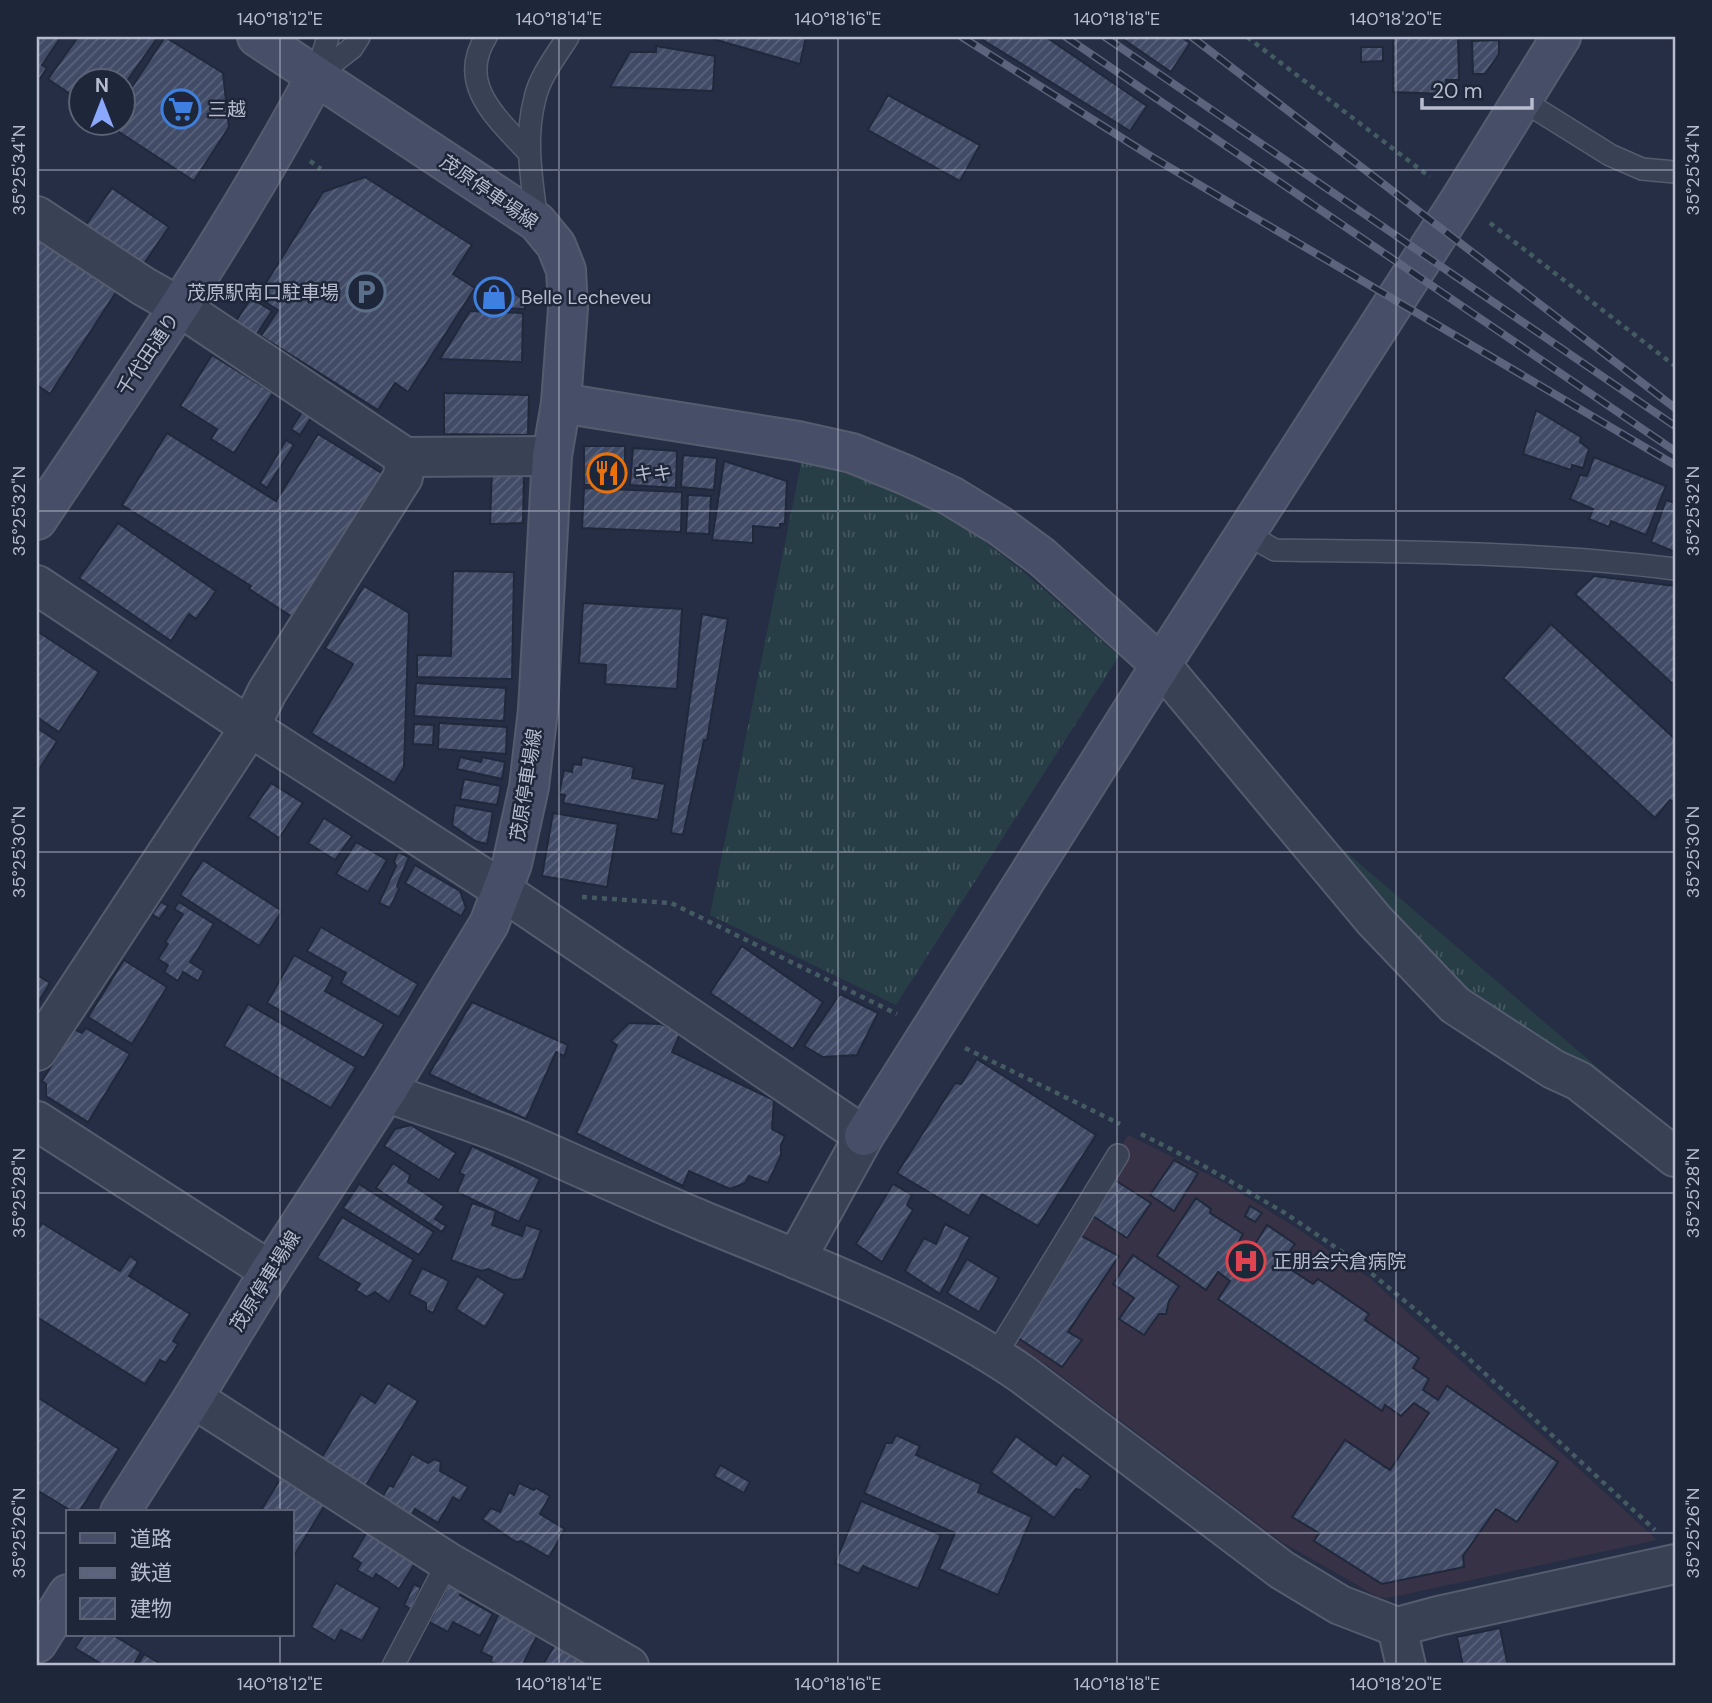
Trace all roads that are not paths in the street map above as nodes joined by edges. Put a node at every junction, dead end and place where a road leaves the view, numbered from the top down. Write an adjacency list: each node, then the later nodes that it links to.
1 (257, 37): 7 (street, 茂原停車場線)
2 (328, 37): 7 (lane)
3 (359, 37): 7 (lane)
4 (486, 37): 9 (lane)
5 (568, 37): 9 (lane)
6 (1561, 37): 8 (street)
7 (316, 76): 12 (street, 茂原停車場線); 13 (street, 千代田通り)
8 (1522, 100): 10 (lane); 18 (street)
9 (529, 153): 12 (lane)
10 (1675, 172)
11 (37, 216): 13 (street)
12 (537, 222): 14 (street, 茂原停車場線)
13 (180, 307): 16 (street); 17 (street, 千代田通り)
14 (561, 403): 15 (street, 茂原停車場線); 21 (street)
15 (552, 456): 16 (street); 23 (street, 茂原停車場線)
16 (405, 457): 22 (street)
17 (37, 520)
18 (1246, 534): 19 (lane); 21 (street)
19 (1675, 569)
20 (37, 586): 22 (street)
21 (1161, 665): 27 (street); 29 (street)
22 (250, 727): 23 (street); 24 (street)
23 (501, 892): 25 (street, 茂原停車場線); 27 (street)
24 (37, 1051)
25 (386, 1092): 30 (street); 31 (street, 茂原停車場線)
26 (37, 1121): 31 (street)
27 (864, 1136): 30 (street)
28 (1118, 1155): 32 (lane)
29 (1675, 1157)
30 (796, 1259): 32 (street)
31 (270, 1271): 33 (street, 茂原停車場線)
32 (995, 1356): 38 (street)
33 (193, 1398): 34 (street, 茂原停車場線); 35 (street)
34 (121, 1510)
35 (448, 1562): 40 (lane); 41 (street)
36 (1675, 1564): 38 (street)
37 (66, 1597): 39 (street)
38 (1397, 1627): 42 (street)
39 (37, 1643)
40 (393, 1666)
41 (629, 1666)
42 (1406, 1666)

